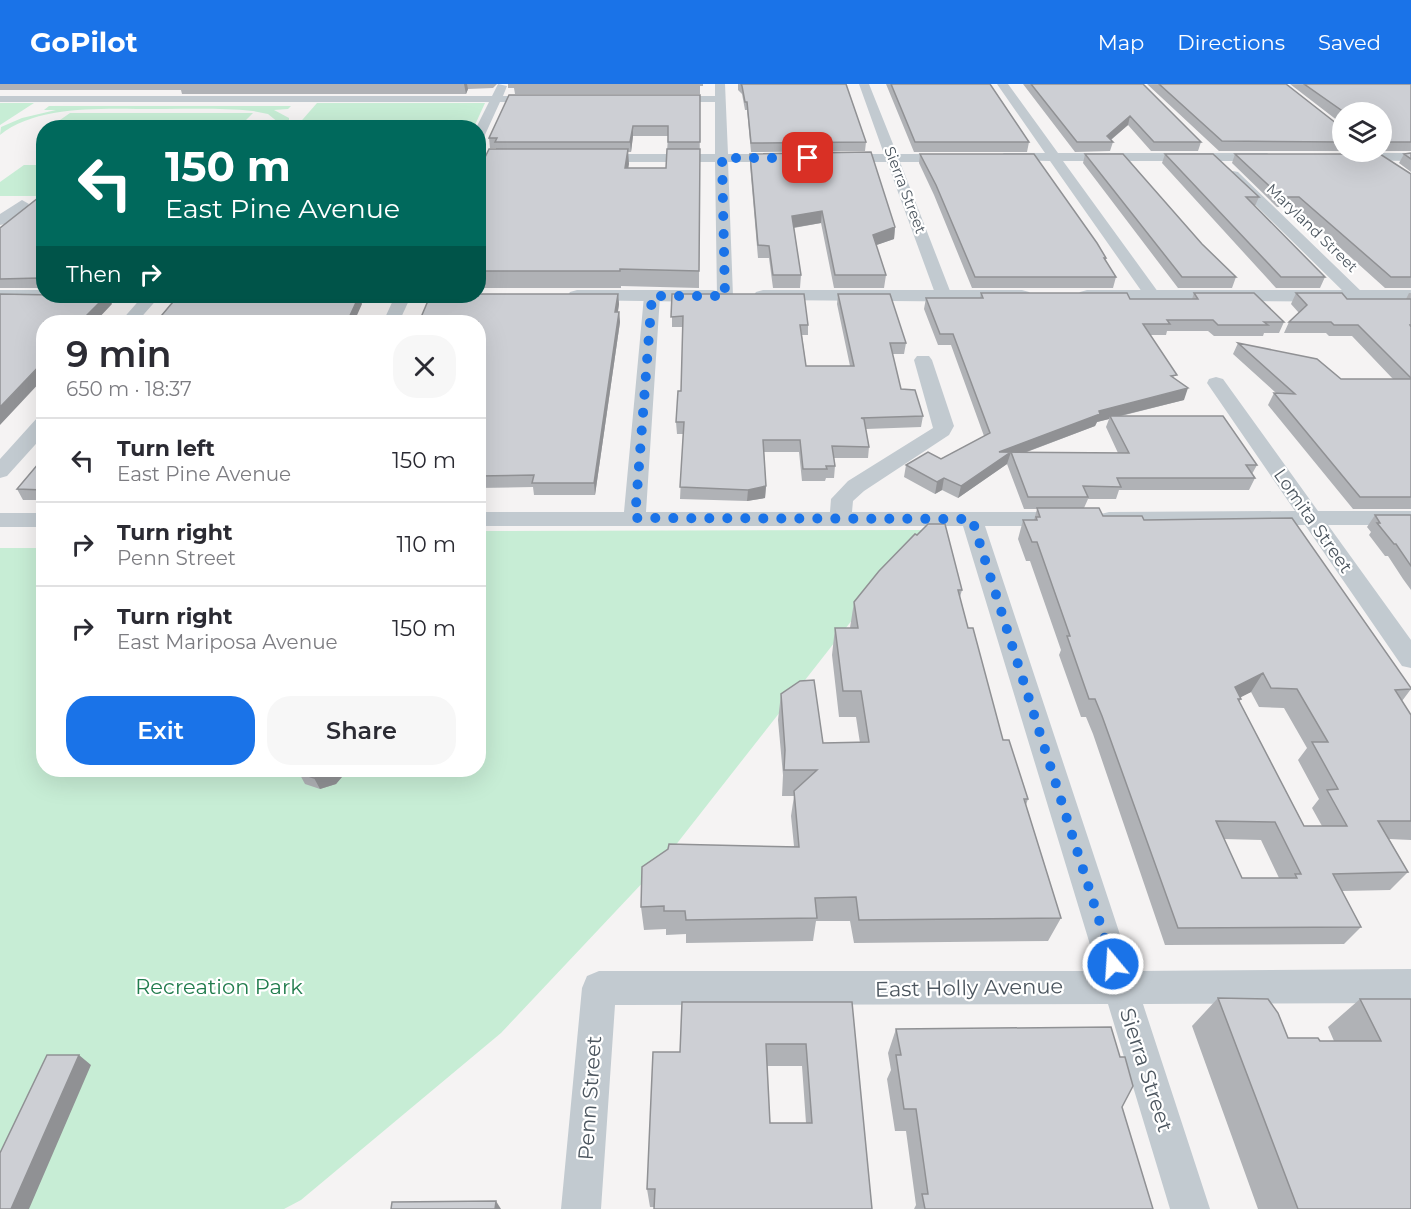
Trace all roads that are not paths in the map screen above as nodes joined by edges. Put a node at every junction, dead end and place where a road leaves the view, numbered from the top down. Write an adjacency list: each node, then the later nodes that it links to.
1 (503, 84): 8 (street)
2 (720, 84): 11 (street)
3 (864, 84): 24 (street, Sierra Street)
4 (1002, 84): 27 (street)
5 (163, 88): 7 (street)
6 (0, 99): 7 (street)
7 (150, 99): 8 (street)
8 (496, 99): 9 (street); 12 (street)
9 (553, 99)
10 (656, 99): 11 (street)
11 (721, 99): 21 (street)
12 (486, 120)
13 (1198, 141): 15 (street, Maryland Street)
14 (1392, 155): 17 (street)
15 (1215, 157): 16 (street); 27 (street); 43 (street, Maryland Street)
16 (1285, 157)
17 (1411, 157)
18 (486, 158): 19 (street)
19 (530, 158)
20 (577, 158): 21 (street)
21 (722, 158): 22 (street); 38 (street)
22 (802, 158)
23 (825, 158): 24 (street)
24 (893, 158): 25 (street); 39 (street, Sierra Street)
25 (973, 158)
26 (996, 158): 27 (street)
27 (1053, 158): 42 (street)
28 (1386, 162): 29 (street)
29 (1394, 168)
30 (21, 204): 31 (street)
31 (0, 221)
32 (0, 296): 33 (street)
33 (36, 296)
34 (486, 296): 35 (street)
35 (497, 296)
36 (555, 296): 37 (street)
37 (652, 296): 38 (street); 51 (street)
38 (725, 296): 39 (street)
39 (944, 296): 40 (street)
40 (1037, 296)
41 (1072, 296): 42 (street)
42 (1153, 296): 43 (street)
43 (1358, 296): 44 (street)
44 (1411, 296)
45 (145, 303): 46 (street)
46 (134, 315)
47 (923, 360): 54 (street)
48 (1216, 384): 56 (street, Lomita Street)
49 (36, 431): 50 (street)
50 (0, 472)
51 (635, 518): 53 (street); 54 (street)
52 (1411, 518): 56 (street)
53 (486, 519)
54 (840, 519): 55 (street)
55 (972, 519): 56 (street); 61 (street, Sierra Street)
56 (1311, 519): 59 (street, Lomita Street)
57 (0, 520): 58 (street)
58 (36, 520)
59 (1411, 659)
60 (1411, 986): 61 (street, East Holly Avenue)
61 (1120, 987): 62 (street, East Holly Avenue); 64 (street, Sierra Street)
62 (599, 988): 63 (street, Penn Street)
63 (581, 1209)
64 (1190, 1209)

